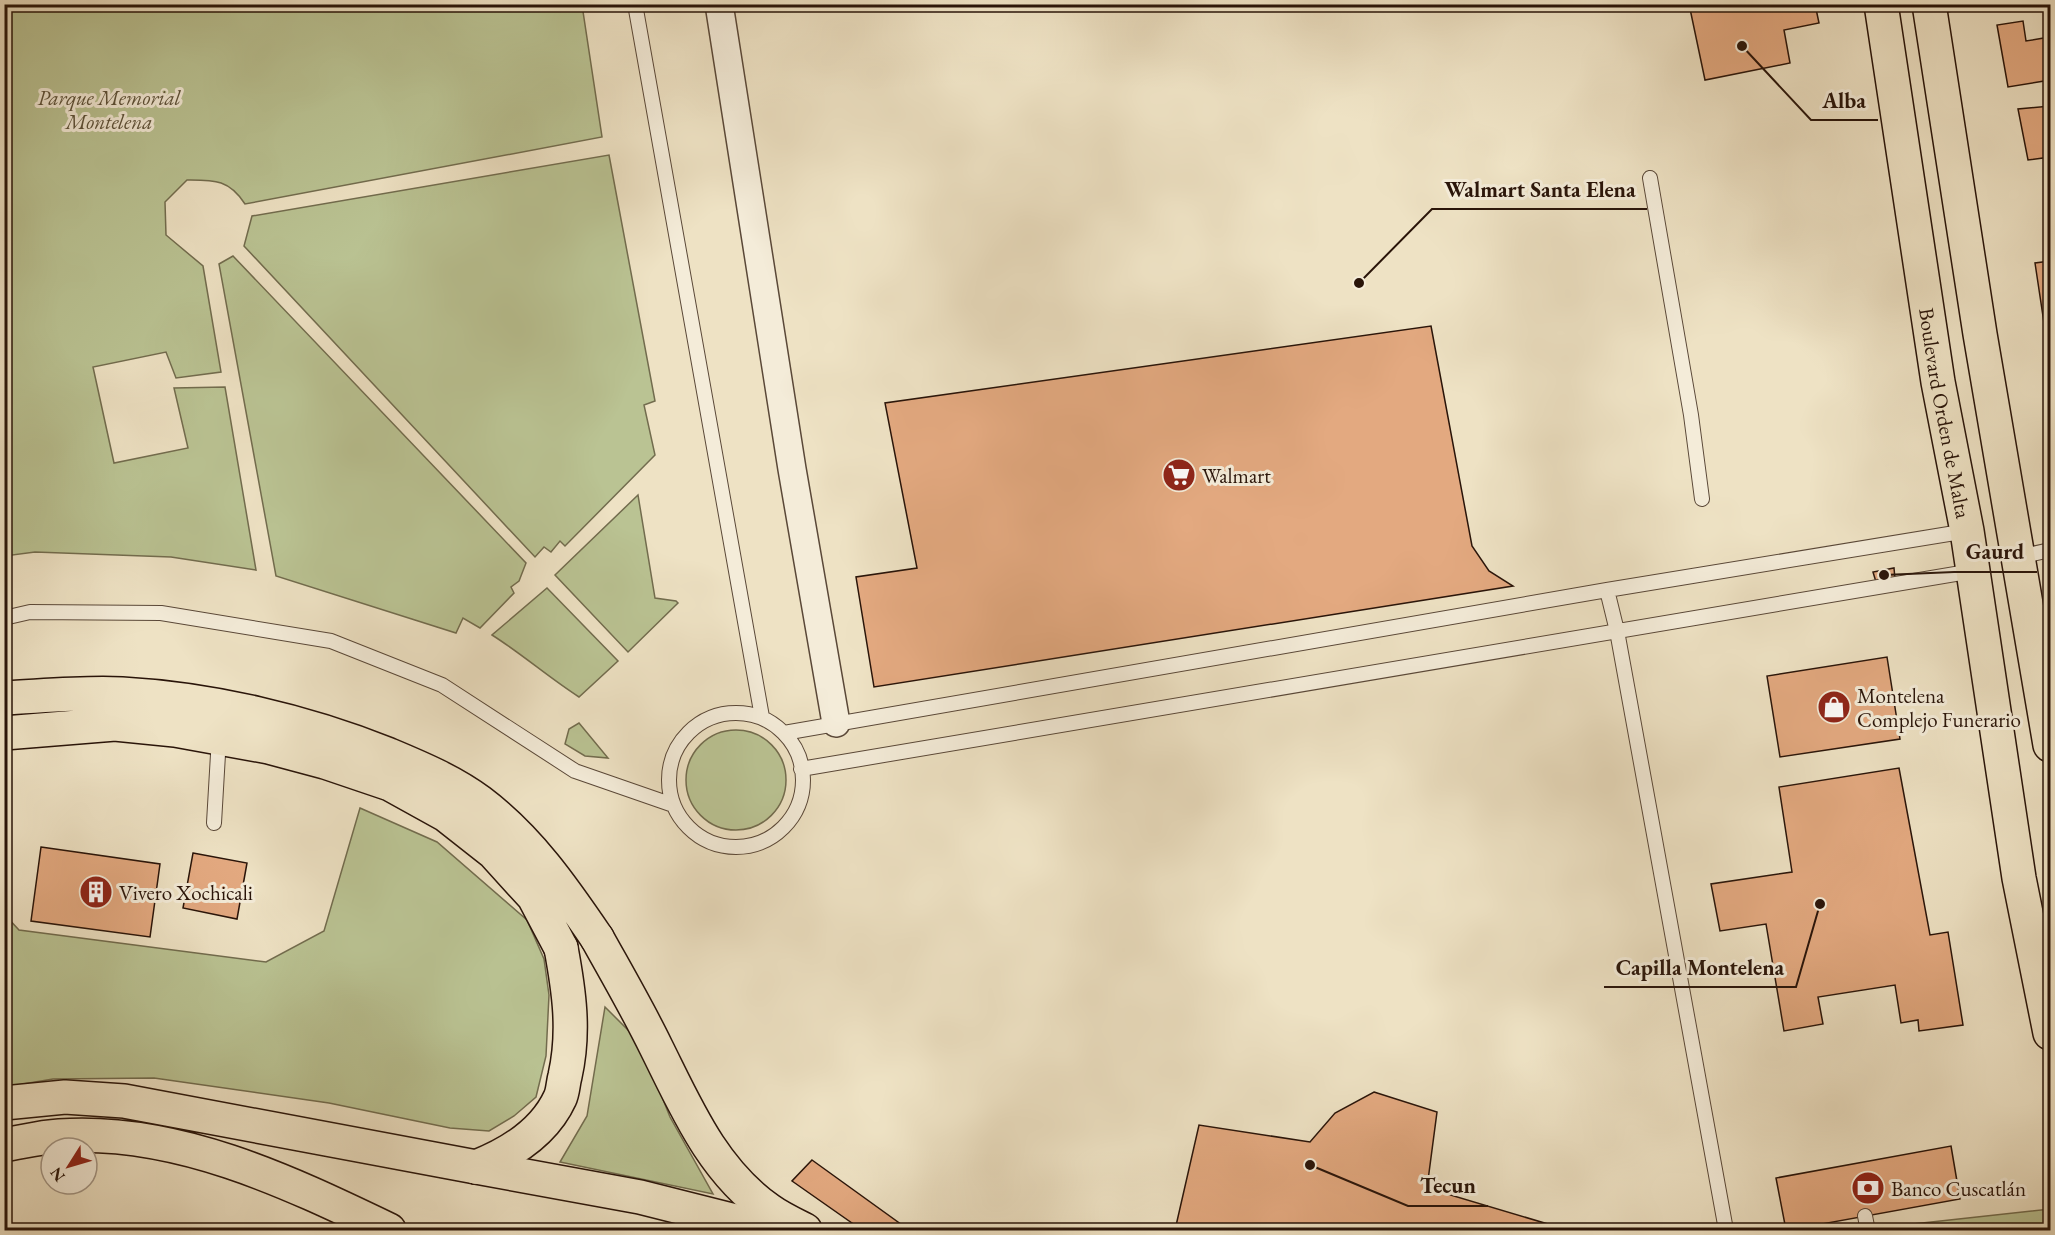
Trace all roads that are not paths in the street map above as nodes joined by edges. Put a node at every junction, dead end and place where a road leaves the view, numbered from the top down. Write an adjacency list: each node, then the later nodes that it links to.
1 (635, 4): 14 (lane)
2 (719, 4): 15 (street)
3 (1881, 4): 7 (main road, Boulevard Orden de Malta)
4 (1936, 6): 8 (main road)
5 (1650, 178): 6 (lane)
6 (1702, 499)
7 (1967, 531): 9 (main road, Boulevard Orden de Malta); 10 (lane)
8 (2035, 553): 19 (main road)
9 (1973, 571): 12 (lane); 24 (main road, Boulevard Orden de Malta)
10 (1607, 590): 12 (lane); 15 (lane)
11 (4, 618): 21 (lane)
12 (1617, 631): 20 (lane); 31 (lane)
13 (4, 698): 23 (main road)
14 (762, 717): 17 (lane); 21 (lane)
15 (836, 723): 17 (lane)
16 (4, 733): 18 (main road)
17 (784, 733): 20 (lane)
18 (219, 737): 22 (lane); 23 (main road)
19 (2050, 745)
20 (801, 769): 21 (lane)
21 (673, 805)
22 (214, 823)
23 (547, 890): 27 (main road); 30 (main road)
24 (2050, 1033)
25 (4, 1103): 27 (main road)
26 (4, 1145): 28 (main road)
27 (476, 1167): 29 (main road)
28 (389, 1230)
29 (766, 1230)
30 (805, 1230)
31 (1726, 1230)

